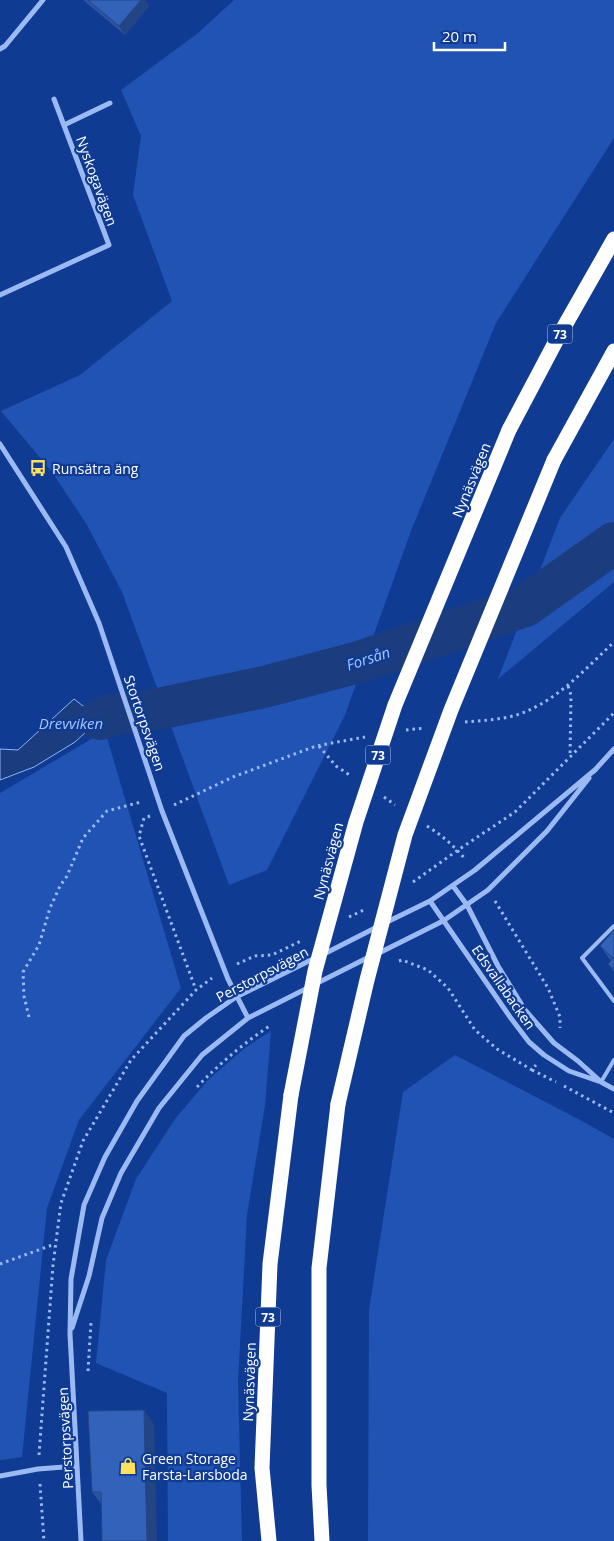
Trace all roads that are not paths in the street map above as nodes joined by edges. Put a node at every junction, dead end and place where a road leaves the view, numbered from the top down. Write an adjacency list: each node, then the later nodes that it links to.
1 (43, 0): 2 (street)
2 (0, 49)
3 (54, 99): 5 (street, Nyskogavägen)
4 (110, 103): 5 (street, Nyskogavägen)
5 (64, 125): 7 (street, Nyskogavägen)
6 (614, 239): 27 (highway, Nynäsvägen / 73, bridge)
7 (0, 295)
8 (614, 351): 28 (highway, bridge)
9 (0, 444): 17 (street, Stortorpsvägen)
10 (614, 749): 11 (street, Perstorpsvägen)
11 (596, 769): 12 (street, Perstorpsvägen); 14 (street, Perstorpsvägen)
12 (453, 886): 13 (street, Perstorpsvägen); 14 (street, Edsvallabacken)
13 (430, 901): 15 (street, Edsvallabacken); 17 (street, Perstorpsvägen)
14 (467, 905): 15 (street, Perstorpsvägen); 21 (street, Edsvallabacken)
15 (443, 921): 19 (street, Perstorpsvägen); 21 (street, Edsvallabacken)
16 (614, 926): 18 (lane)
17 (236, 997): 19 (street, Stortorpsvägen); 23 (street, Perstorpsvägen)
18 (614, 1001)
19 (248, 1018): 23 (street, Perstorpsvägen)
20 (614, 1060): 21 (lane)
21 (601, 1082): 22 (street, Edsvallabacken)
22 (614, 1089)
23 (70, 1334): 24 (street, Perstorpsvägen)
24 (77, 1466): 25 (street); 26 (street, Perstorpsvägen)
25 (0, 1476)
26 (81, 1541)
27 (269, 1541)
28 (322, 1541)

